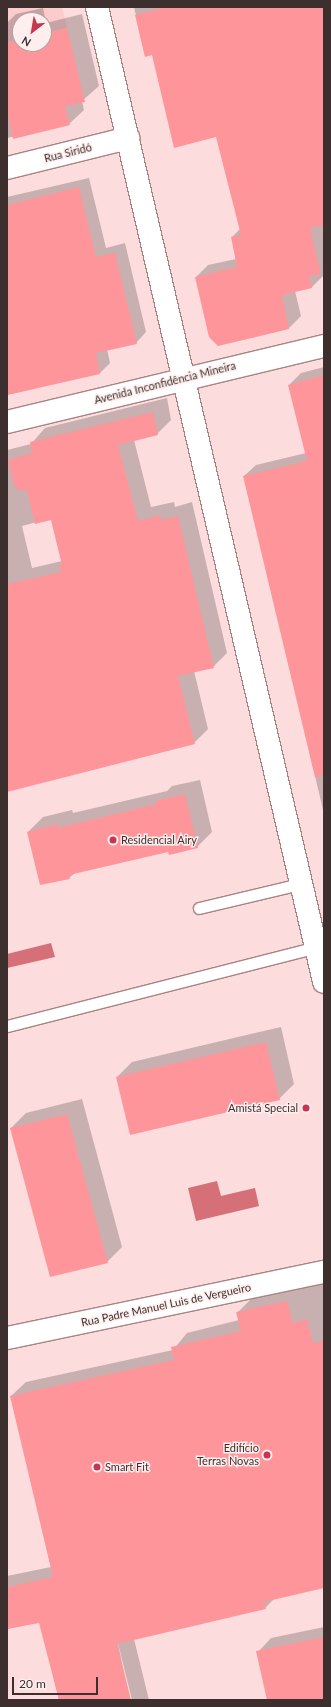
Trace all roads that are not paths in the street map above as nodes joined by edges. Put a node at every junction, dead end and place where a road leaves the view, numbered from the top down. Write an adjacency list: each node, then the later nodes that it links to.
1 (97, 7): 2 (street)
2 (128, 138): 3 (street, Rua Siridó); 5 (street)
3 (7, 168)
4 (324, 346): 5 (street, Avenida Inconfidência Mineira)
5 (182, 379): 6 (street, Avenida Inconfidência Mineira); 7 (street)
6 (7, 422)
7 (300, 884): 8 (lane); 9 (street)
8 (199, 908)
9 (316, 947): 10 (street); 11 (lane)
10 (324, 982)
11 (7, 1026)
12 (324, 1272): 13 (street, Rua Padre Manuel Luis de Vergueiro)
13 (7, 1338)

